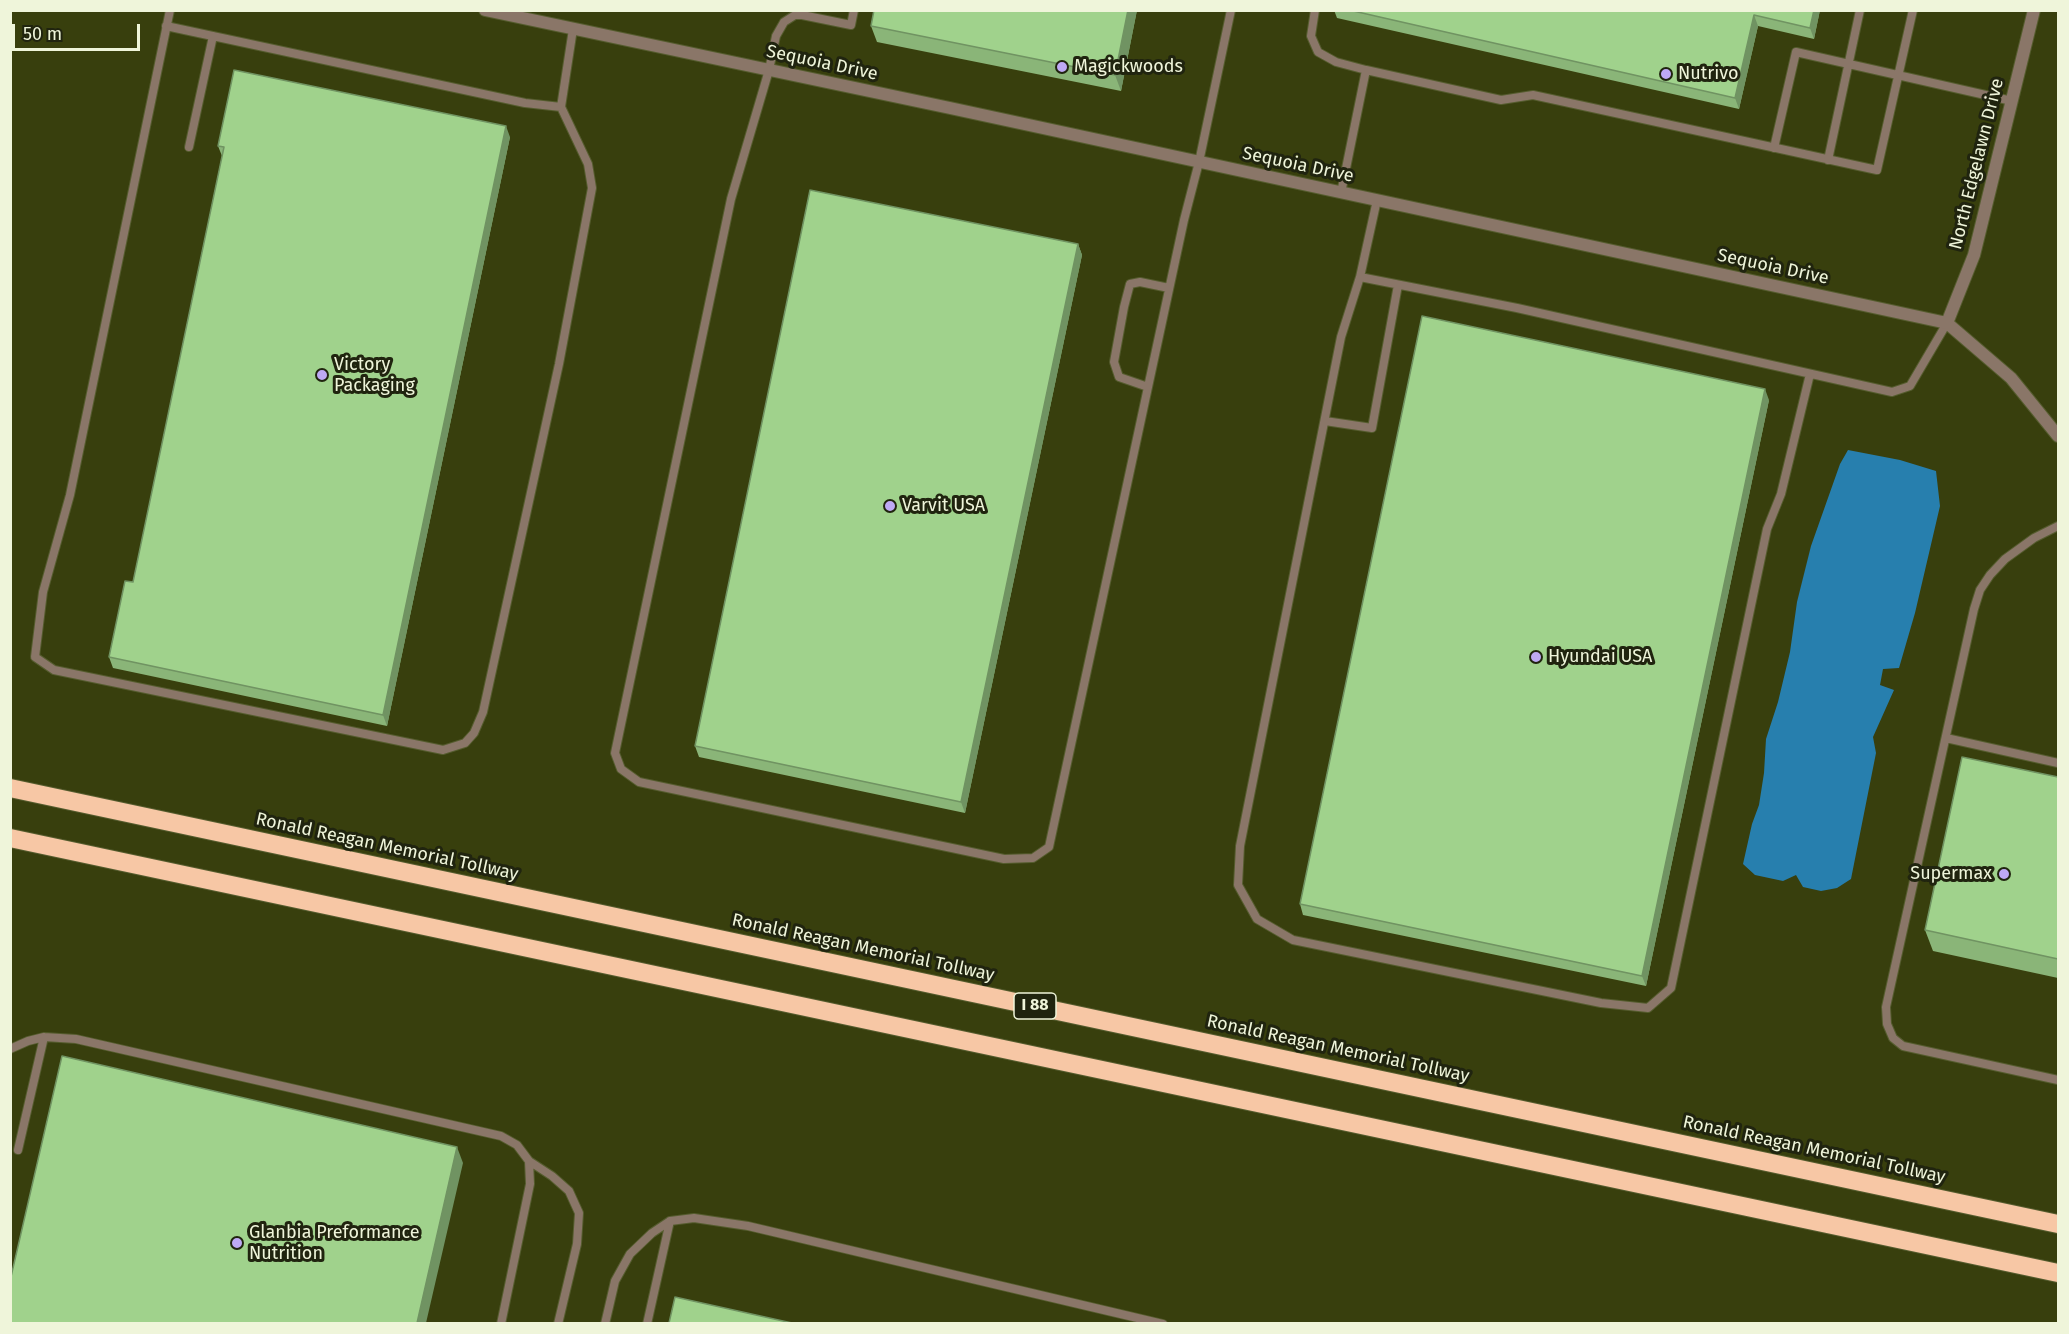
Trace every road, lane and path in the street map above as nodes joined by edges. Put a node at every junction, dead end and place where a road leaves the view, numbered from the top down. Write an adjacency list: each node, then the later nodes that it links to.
1 (170, 10): 10 (lane)
2 (485, 10): 11 (street, Sequoia Drive)
3 (854, 10): 9 (lane)
4 (1232, 10): 22 (lane)
5 (1315, 10): 15 (lane)
6 (1860, 10): 13 (lane)
7 (1913, 10): 16 (lane)
8 (2034, 10): 17 (street, North Edgelawn Drive)
9 (805, 13): 14 (lane)
10 (166, 26): 12 (lane); 18 (lane)
11 (573, 29): 14 (street, Sequoia Drive); 18 (lane)
12 (213, 36): 18 (lane); 19 (lane)
13 (1848, 63): 16 (lane); 20 (lane); 21 (lane)
14 (769, 70): 22 (street, Sequoia Drive); 30 (lane)
15 (1366, 70): 20 (lane); 23 (lane)
16 (1899, 75): 17 (lane); 21 (lane)
17 (2012, 101): 28 (street, North Edgelawn Drive)
18 (561, 107)
19 (189, 147)
20 (1774, 148): 21 (lane)
21 (1828, 160)
22 (1200, 162): 23 (street, Sequoia Drive); 27 (lane)
23 (1341, 193): 24 (street, Sequoia Drive)
24 (1377, 200): 25 (lane); 28 (street, Sequoia Drive)
25 (1360, 277): 26 (lane); 31 (lane)
26 (1398, 285): 29 (lane); 31 (lane)
27 (1169, 288): 30 (lane); 30 (lane)
28 (1947, 323): 29 (lane); 32 (street, Sequoia Drive)
29 (1810, 374): 31 (lane)
30 (1148, 387)
31 (1325, 421)
32 (2058, 436)
33 (2058, 526): 34 (lane)
34 (1946, 738): 35 (lane); 40 (lane)
35 (2058, 763)
36 (10, 788): 44 (highway, Ronald Reagan Memorial Tollway / I 88)
37 (10, 838): 45 (highway)
38 (44, 1037): 39 (lane); 41 (lane); 42 (lane)
39 (10, 1049)
40 (2058, 1080)
41 (18, 1150)
42 (529, 1161): 46 (lane); 47 (lane)
43 (670, 1221): 48 (lane); 49 (lane); 50 (lane)
44 (2058, 1224)
45 (2058, 1272)
46 (501, 1323)
47 (558, 1323)
48 (605, 1323)
49 (647, 1323)
50 (1163, 1323)

